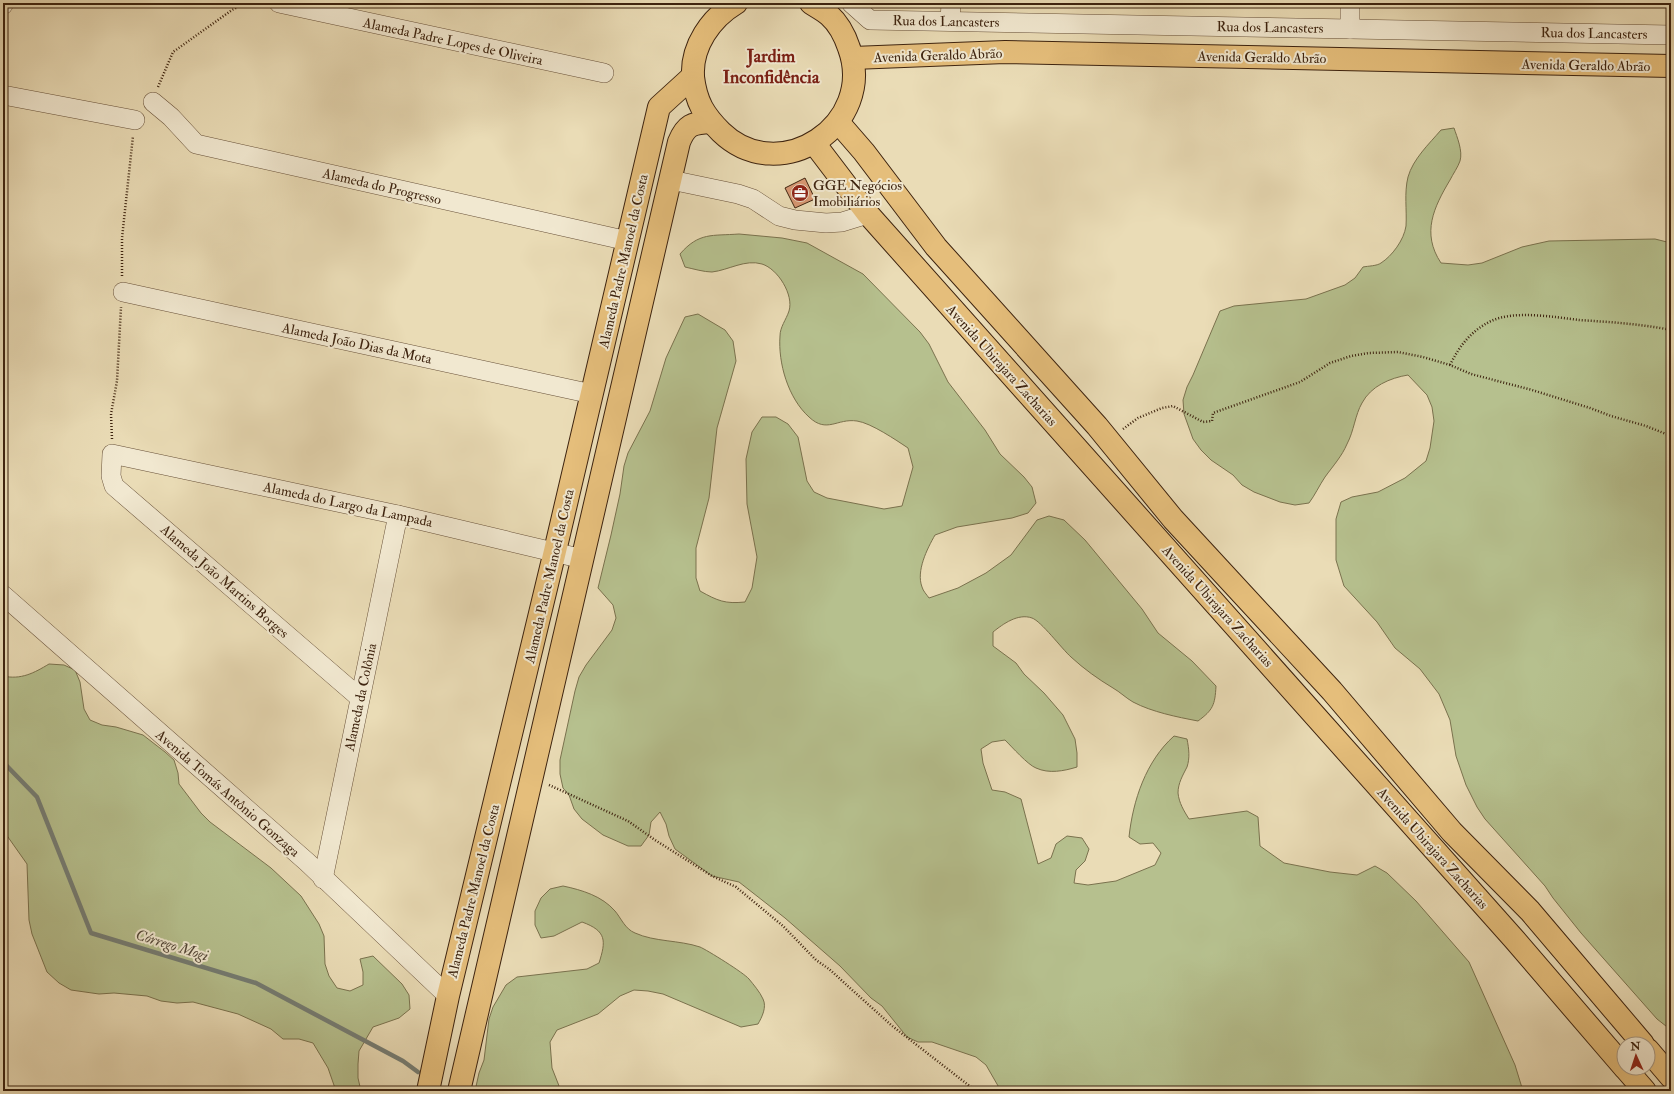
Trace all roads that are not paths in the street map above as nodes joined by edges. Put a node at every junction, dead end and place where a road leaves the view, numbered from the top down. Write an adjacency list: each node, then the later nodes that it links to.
1 (279, 3): 12 (street, Alameda Padre Lopes de Oliveira)
2 (736, 3): 6 (main road)
3 (811, 3): 10 (main road)
4 (851, 3): 7 (street, Rua dos Lancasters)
5 (1350, 3): 8 (street)
6 (712, 11): 13 (main road)
7 (950, 12): 8 (street, Rua dos Lancasters)
8 (1350, 29): 9 (street, Rua dos Lancasters)
9 (1671, 35)
10 (853, 58): 11 (main road, Avenida Geraldo Abrão); 18 (main road)
11 (1671, 66)
12 (604, 73)
13 (693, 76): 17 (main road); 22 (main road, Alameda Padre Manoel da Costa)
14 (3, 95): 16 (street)
15 (153, 102): 22 (street, Alameda do Progresso)
16 (135, 120)
17 (710, 122): 19 (main road); 20 (main road, Alameda Padre Manoel da Costa)
18 (838, 122): 19 (main road); 33 (main road, Avenida Ubirajara Zacharias)
19 (814, 143): 21 (main road, Avenida Ubirajara Zacharias)
20 (671, 180): 21 (street); 28 (main road, Alameda Padre Manoel da Costa)
21 (868, 214): 34 (main road, Avenida Ubirajara Zacharias)
22 (628, 241): 24 (main road, Alameda Padre Manoel da Costa)
23 (123, 292): 24 (street, Alameda João Dias da Mota)
24 (592, 394): 27 (main road, Alameda Padre Manoel da Costa)
25 (112, 454): 26 (street, Alameda do Largo da Lampada); 30 (street, Alameda João Martins Borges)
26 (398, 514): 27 (street, Alameda do Largo da Lampada); 30 (street, Alameda da Colônia)
27 (555, 551): 28 (street, Alameda do Largo da Lampada); 32 (main road, Alameda Padre Manoel da Costa)
28 (583, 559): 39 (main road, Alameda Padre Manoel da Costa)
29 (3, 595): 31 (street, Avenida Tomás Antônio Gonzaga)
30 (360, 698): 31 (street, Alameda da Colônia)
31 (323, 879): 32 (street, Avenida Tomás Antônio Gonzaga)
32 (448, 996): 38 (main road, Alameda Padre Manoel da Costa)
33 (1636, 1036)
34 (1616, 1058)
35 (1656, 1059): 37 (main road)
36 (1632, 1076): 40 (main road, Avenida Ubirajara Zacharias)
37 (1671, 1077)
38 (430, 1081)
39 (459, 1091)
40 (1645, 1091)

